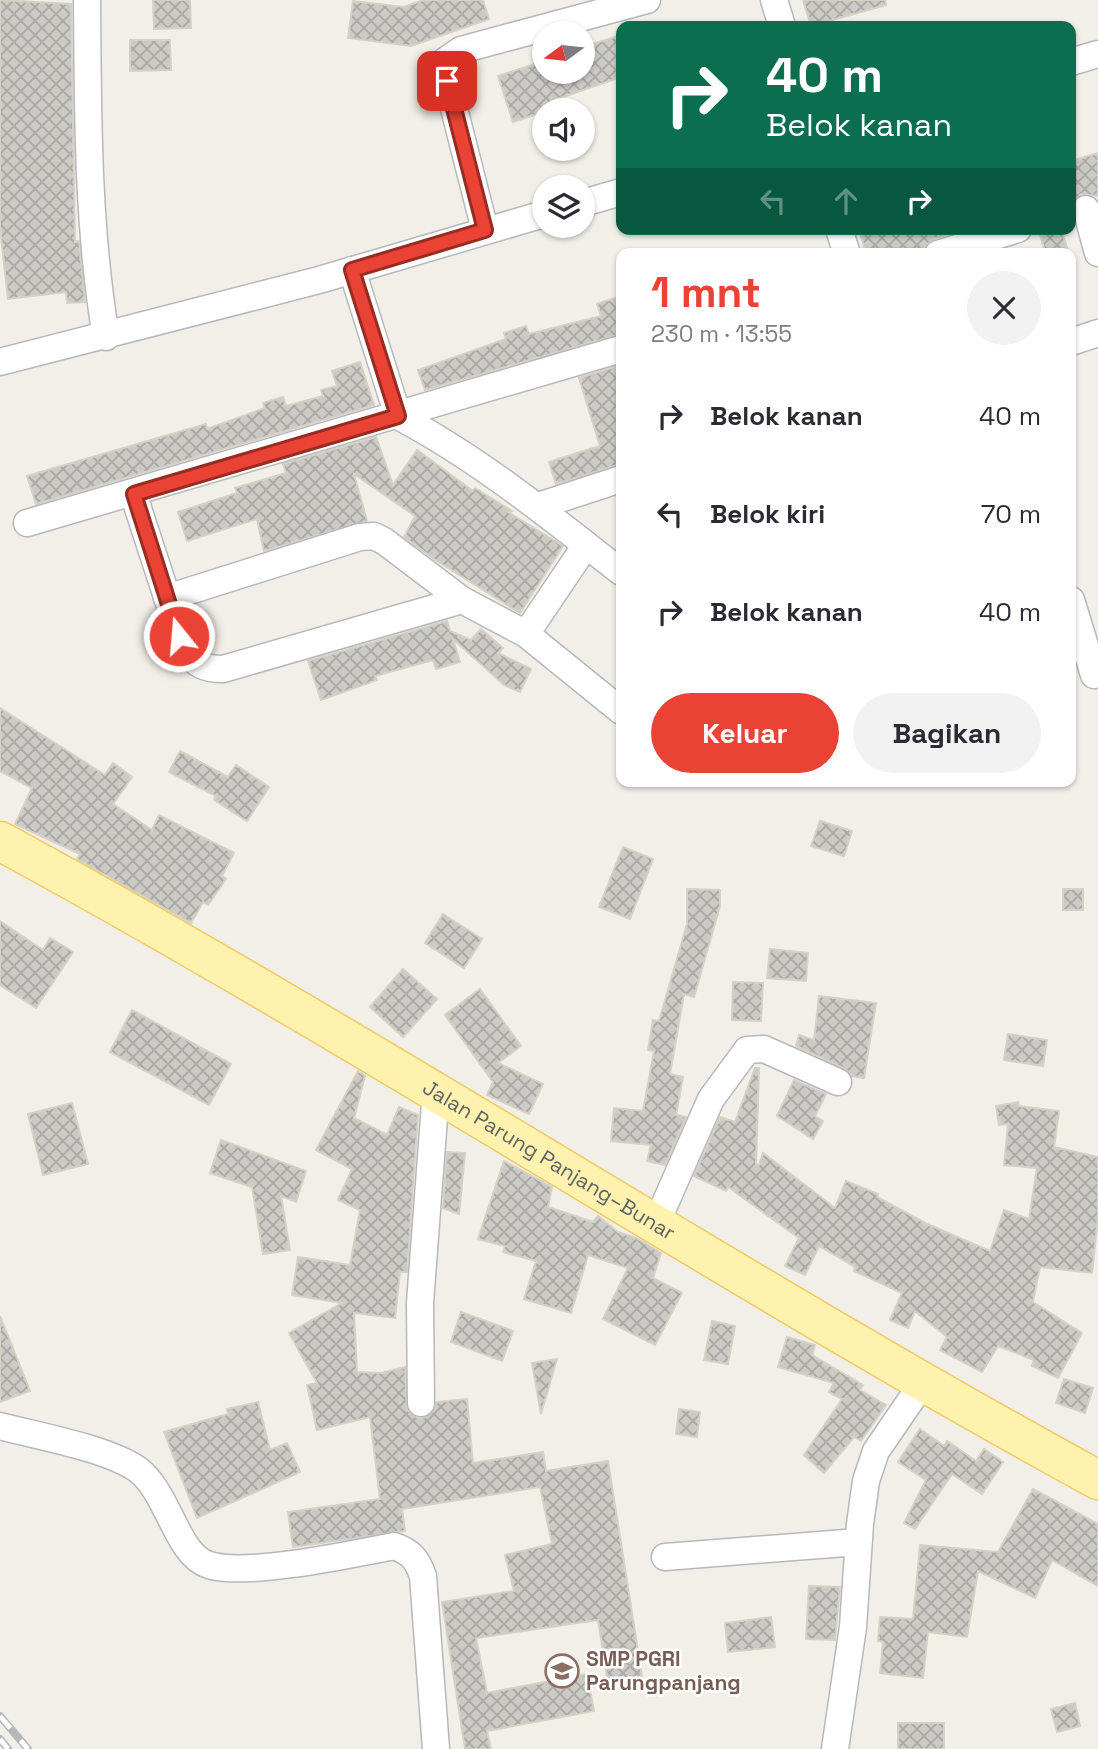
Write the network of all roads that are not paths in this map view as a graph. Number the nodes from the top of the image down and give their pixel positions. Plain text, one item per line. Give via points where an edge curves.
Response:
1 (87, 0) edge
2 (647, 0) edge
3 (774, 0) edge
4 (780, 21) edge
5 (1098, 54) edge
6 (1076, 61) edge
7 (616, 193) edge
8 (595, 200) edge
9 (1085, 209) edge
10 (532, 217) edge
11 (485, 230) junction
12 (999, 235) edge
13 (957, 248) edge
14 (1098, 253) edge
15 (352, 270) junction
16 (1098, 333) edge
17 (106, 337) junction
18 (1076, 340) edge
19 (616, 351) edge
20 (0, 362) edge
21 (398, 416) junction
22 (616, 481) edge
23 (134, 494) junction
24 (538, 506) junction
25 (27, 523) dead end
26 (586, 545) junction
27 (616, 568) edge
28 (167, 598) junction
29 (462, 600) junction
30 (1076, 622) edge
31 (526, 634) junction
32 (1088, 676) edge
33 (616, 707) edge
34 (0, 841) edge
35 (838, 1082) dead end
36 (436, 1091) junction
37 (656, 1224) junction
38 (922, 1384) junction
39 (421, 1403) dead end
40 (0, 1426) edge
41 (1098, 1480) edge
42 (858, 1542) junction
43 (665, 1557) dead end
44 (436, 1749) edge
45 (835, 1749) edge

1 - 17 street via 92,238
2 - 11 street via 461,50 445,61
3 - 4 street
5 - 6 street
7 - 8 street
9 - 14 street
10 - 11 street
11 - 15 street
12 - 13 street
15 - 17 street
15 - 21 street
16 - 18 street
17 - 20 street
19 - 21 street
21 - 23 street
21 - 24 street
22 - 24 street
23 - 25 street
23 - 28 street
24 - 26 street
26 - 27 street
26 - 31 street
28 - 29 street via 374,536
28 - 29 street via 184,649 206,669 223,669
29 - 31 street
30 - 32 street
31 - 33 street
34 - 36 main road, Jalan Parung Panjang–Bunar via 161,928
35 - 37 street via 764,1049 747,1049 710,1099
36 - 37 main road, Jalan Parung Panjang–Bunar
36 - 39 street via 421,1289
37 - 38 main road, Jalan Parung Panjang–Bunar
38 - 41 main road, Jalan Parung Panjang–Bunar
38 - 42 street via 876,1451 866,1481
40 - 44 street via 117,1458 138,1470 156,1489 182,1541 194,1557 208,1565 256,1566 394,1546 407,1550 423,1576
42 - 43 street
42 - 45 street via 853,1628

